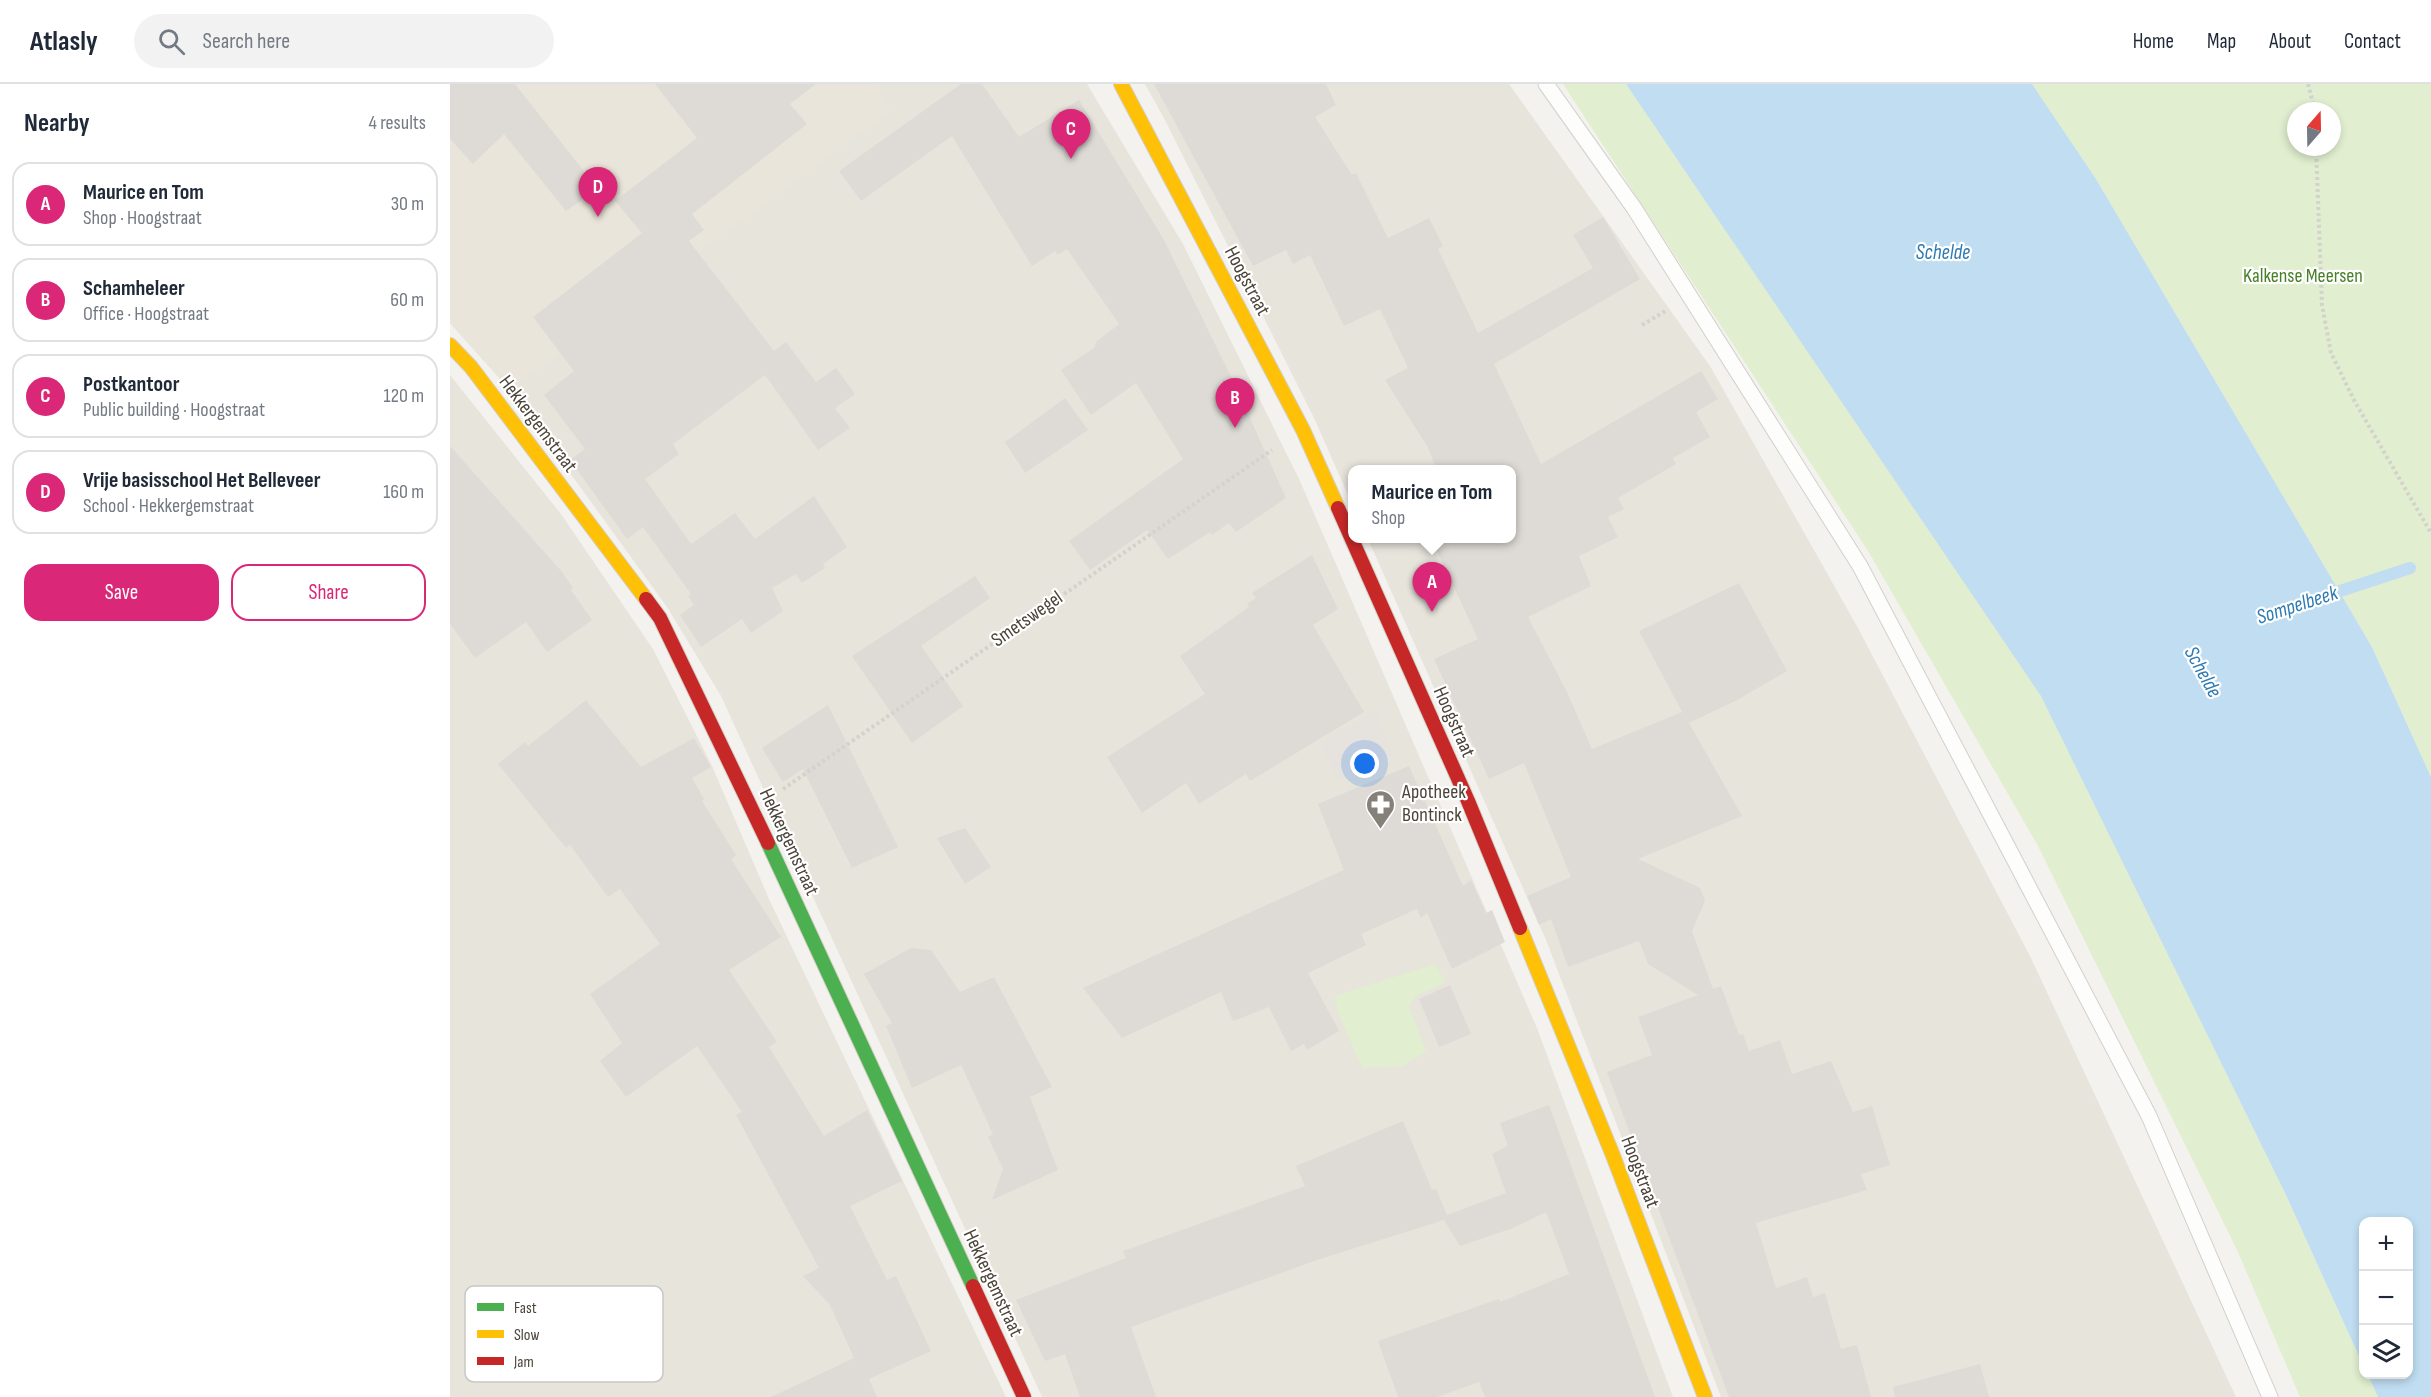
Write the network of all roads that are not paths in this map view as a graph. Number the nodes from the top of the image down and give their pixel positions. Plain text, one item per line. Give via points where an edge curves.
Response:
1 (1121, 84) edge
2 (1546, 84) edge
3 (450, 345) edge
4 (1348, 531) edge
5 (1353, 543) edge
6 (1024, 1397) edge
7 (1705, 1397) edge
8 (2270, 1397) edge

1 - 4 main road, Hoogstraat via 1303,430
2 - 8 lane via 1634,208 1860,566 2149,1116
3 - 6 main road, Hekkergemstraat via 471,367 660,618
5 - 7 main road, Hoogstraat via 1468,801 1612,1153

